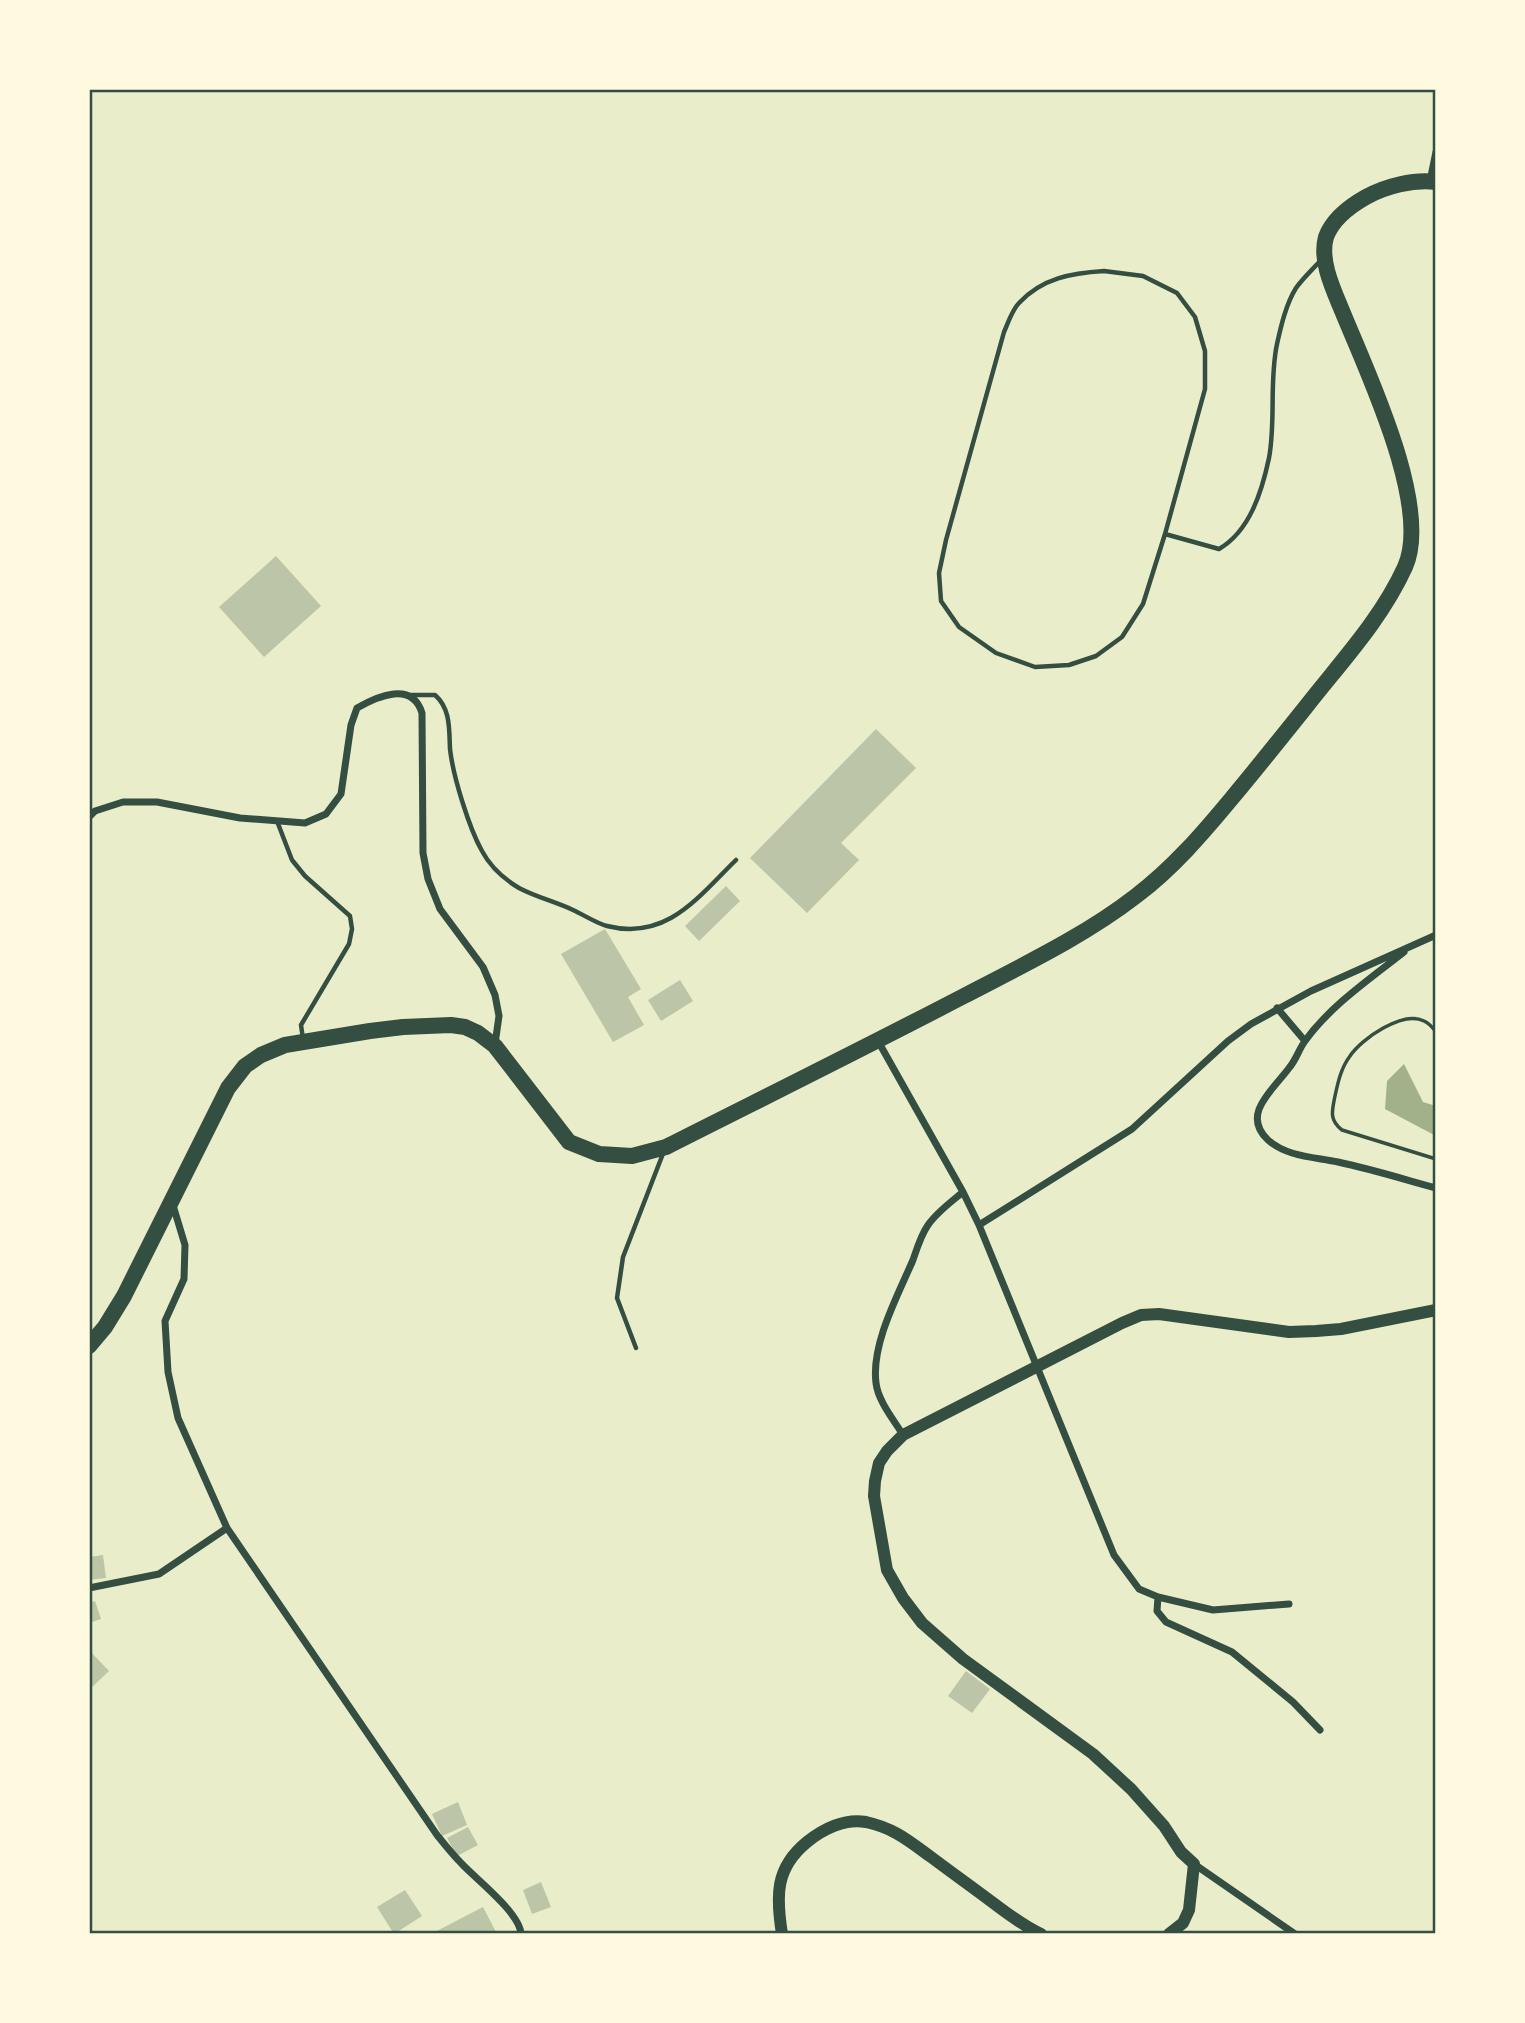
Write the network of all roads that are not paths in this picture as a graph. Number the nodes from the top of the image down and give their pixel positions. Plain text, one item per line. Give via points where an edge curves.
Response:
1 (1436, 152) edge
2 (1433, 181) edge
3 (1324, 256) junction
4 (1165, 534) junction
5 (409, 695) junction
6 (89, 817) edge
7 (277, 821) junction
8 (736, 860) dead end
9 (1436, 935) edge
10 (1413, 945) junction
11 (1277, 1008) junction
12 (304, 1041) junction
13 (878, 1041) junction
14 (1305, 1041) junction
15 (495, 1046) junction
16 (666, 1147) junction
17 (1436, 1188) edge
18 (963, 1192) junction
19 (172, 1200) junction
20 (979, 1225) junction
21 (1436, 1310) edge
22 (89, 1346) edge
23 (636, 1348) dead end
24 (1036, 1368) junction
25 (903, 1435) junction
26 (227, 1528) junction
27 (89, 1588) edge
28 (1158, 1597) junction
29 (1289, 1604) dead end
30 (1320, 1730) dead end
31 (1194, 1864) junction
32 (521, 1934) edge
33 (782, 1934) edge
34 (1041, 1934) edge
35 (1169, 1934) edge
36 (1295, 1934) edge

1 - 2 street
2 - 3 highway via 1402,184 1355,204 1337,218 1326,236
3 - 4 lane via 1296,288 1283,320 1276,348 1269,457 1244,527 1219,550
3 - 13 highway via 1387,420 1409,507 1407,562 1387,603 1195,842 1137,895 1069,941
4 - 4 lane via 1205,389 1205,351 1195,317 1177,293 1143,276 1072,273 1041,284 1018,304 1004,332 946,540 939,573 941,601 959,627 996,653 1035,667 1069,665 1096,656 1122,637 1143,604
5 - 7 street via 393,693 357,708 341,794 326,814 305,823
5 - 8 lane via 435,695 447,710 451,759 465,810 482,851 498,873 520,888 605,925 642,929 683,912
5 - 15 street via 419,702 422,713 423,853 428,879 440,909 482,967 495,995 499,1016
6 - 7 street via 123,802 156,802
7 - 12 lane via 292,860 350,916 352,929 349,944 301,1025
9 - 10 street
10 - 11 street
10 - 14 street via 1344,999
11 - 14 street
11 - 20 street via 1228,1041 1132,1129
12 - 15 highway via 451,1025 466,1027
12 - 19 highway via 261,1055 236,1076
13 - 16 highway
13 - 18 street
14 - 17 street via 1261,1104 1257,1125 1269,1141 1310,1158
15 - 16 highway via 569,1142 599,1154 632,1156
16 - 23 lane via 623,1257 617,1298
18 - 20 street
18 - 25 street via 927,1226 880,1342 876,1386
19 - 22 highway via 124,1296
19 - 26 street via 185,1245 184,1279 166,1321 168,1372 178,1418
20 - 24 street
21 - 24 street via 1341,1329 1289,1332 1142,1315
24 - 25 street
24 - 28 street via 1114,1555 1139,1589
25 - 31 street via 879,1464 874,1496 887,1570 903,1598 922,1623 963,1659 1094,1754 1139,1798
26 - 27 street via 159,1574
26 - 32 street via 437,1835 510,1912
28 - 29 street via 1213,1610
28 - 30 street via 1157,1611 1166,1622 1232,1652
31 - 35 street via 1189,1910 1183,1923
31 - 36 street
33 - 34 street via 778,1891 786,1865 804,1844 828,1828 864,1822 896,1831

